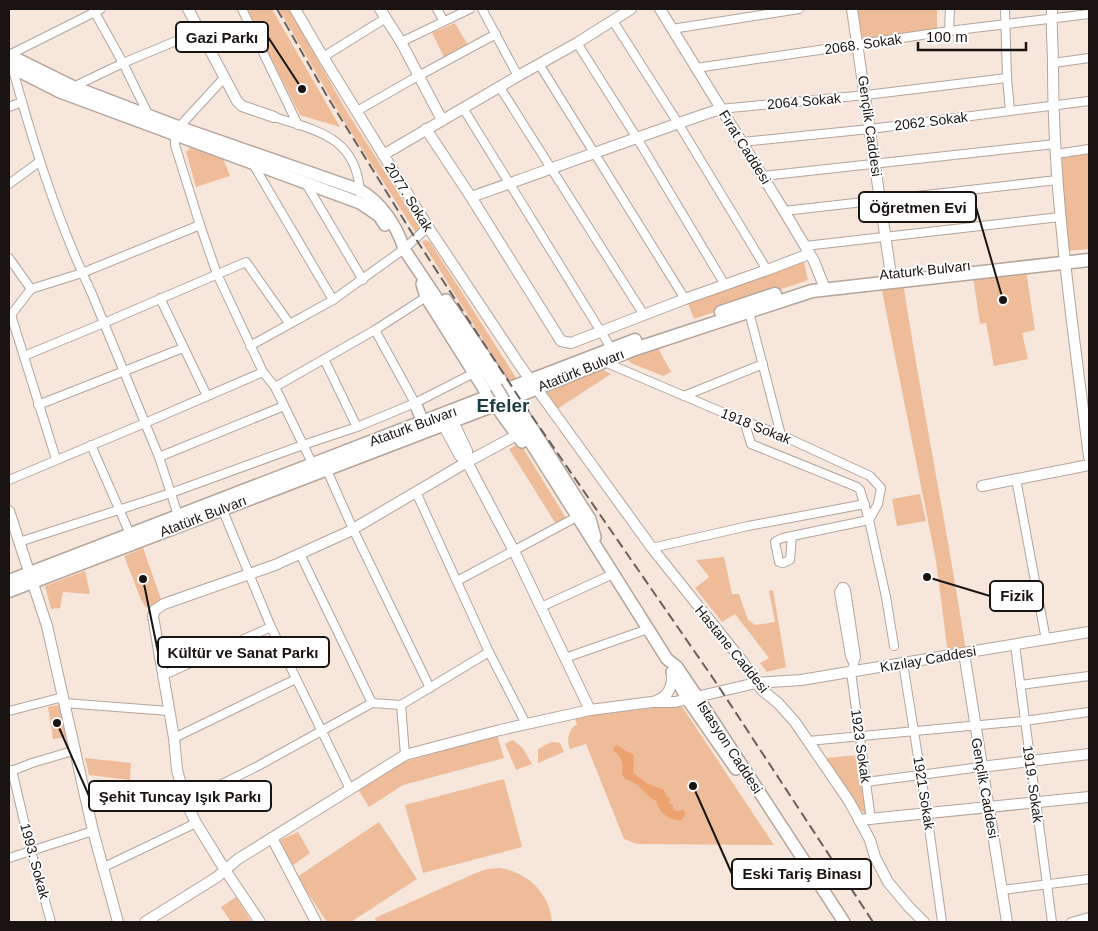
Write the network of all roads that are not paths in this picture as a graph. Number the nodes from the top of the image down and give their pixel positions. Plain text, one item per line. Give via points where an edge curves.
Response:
1 (188, 9) edge
2 (242, 9) edge
3 (295, 9) edge
4 (380, 9) edge
5 (437, 9) edge
6 (470, 9) edge
7 (482, 9) edge
8 (660, 9) edge
9 (799, 9) edge
10 (852, 9) edge
11 (950, 9) edge
12 (1006, 9) edge
13 (1052, 9) edge
14 (96, 10) edge
15 (627, 10) edge
16 (1089, 14) edge
17 (386, 18) junction
18 (443, 20) junction
19 (1052, 20) junction
20 (613, 22) junction
21 (1005, 24) junction
22 (672, 29) junction
23 (200, 31) junction
24 (949, 32) junction
25 (496, 34) junction
26 (401, 42) junction
27 (577, 43) junction
28 (857, 45) junction
29 (10, 58) edge
30 (323, 58) junction
31 (1089, 58) edge
32 (123, 63) junction
33 (1053, 63) junction
34 (540, 64) junction
35 (696, 68) junction
36 (418, 76) junction
37 (518, 76) junction
38 (224, 78) junction
39 (1007, 78) junction
40 (499, 86) junction
41 (74, 87) junction
42 (60, 92) junction
43 (866, 95) junction
44 (1089, 101) edge
45 (22, 102) junction
46 (1053, 106) junction
47 (9, 107) edge
48 (463, 108) junction
49 (720, 109) junction
50 (357, 111) junction
51 (1010, 111) junction
52 (274, 117) joint
53 (150, 120) junction
54 (442, 120) junction
55 (678, 123) junction
56 (298, 125) junction
57 (426, 129) junction
58 (870, 129) junction
59 (177, 130) junction
60 (637, 138) junction
61 (742, 142) junction
62 (1055, 149) junction
63 (1089, 149) edge
64 (594, 154) junction
65 (383, 155) junction
66 (39, 162) junction
67 (875, 163) junction
68 (253, 164) junction
69 (552, 168) junction
70 (763, 176) junction
71 (1057, 180) junction
72 (305, 181) junction
73 (509, 182) junction
74 (9, 184) edge
75 (360, 190) junction
76 (471, 197) junction
77 (880, 199) junction
78 (360, 203) junction
79 (784, 211) junction
80 (1060, 217) junction
81 (200, 225) junction
82 (428, 228) junction
83 (884, 237) junction
84 (404, 249) junction
85 (807, 250) junction
86 (1089, 252) edge
87 (9, 258) edge
88 (1064, 259) junction
89 (1089, 260) edge
90 (417, 270) junction
91 (767, 270) junction
92 (82, 273) junction
93 (218, 274) junction
94 (891, 278) junction
95 (363, 280) junction
96 (725, 285) junction
97 (823, 285) junction
98 (31, 289) junction
99 (426, 297) junction
100 (160, 298) junction
101 (684, 299) junction
102 (332, 300) junction
103 (748, 308) junction
104 (10, 315) edge
105 (644, 315) junction
106 (104, 324) junction
107 (290, 324) junction
108 (375, 330) junction
109 (602, 331) junction
110 (250, 346) junction
111 (183, 348) junction
112 (611, 348) junction
113 (24, 356) junction
114 (601, 357) junction
115 (324, 359) junction
116 (763, 364) junction
117 (124, 371) junction
118 (263, 372) junction
119 (474, 373) junction
120 (534, 384) junction
121 (274, 388) junction
122 (207, 396) junction
123 (684, 396) junction
124 (501, 397) junction
125 (414, 403) junction
126 (38, 405) junction
127 (284, 406) junction
128 (446, 419) junction
129 (744, 420) junction
130 (424, 422) junction
131 (145, 423) junction
132 (357, 427) junction
133 (517, 435) junction
134 (781, 435) junction
135 (303, 444) junction
136 (91, 445) junction
137 (159, 457) junction
138 (1089, 457) edge
139 (56, 460) junction
140 (468, 462) junction
141 (1089, 465) edge
142 (319, 466) junction
143 (1016, 479) junction
144 (9, 480) edge
145 (982, 486) dead end
146 (416, 492) junction
147 (171, 493) junction
148 (220, 504) junction
149 (865, 504) junction
150 (120, 510) junction
151 (9, 511) edge
152 (178, 515) junction
153 (571, 520) junction
154 (869, 520) junction
155 (353, 529) junction
156 (130, 534) junction
157 (792, 536) dead end
158 (19, 542) junction
159 (598, 548) junction
160 (652, 548) junction
161 (514, 551) junction
162 (300, 554) junction
163 (249, 574) junction
164 (613, 574) junction
165 (31, 578) junction
166 (9, 581) edge
167 (457, 581) junction
168 (9, 591) edge
169 (541, 607) junction
170 (271, 626) junction
171 (648, 629) junction
172 (1089, 632) edge
173 (1046, 640) junction
174 (1015, 645) junction
175 (894, 646) dead end
176 (489, 652) junction
177 (964, 653) junction
178 (565, 658) junction
179 (667, 659) junction
180 (743, 662) junction
181 (903, 663) junction
182 (852, 668) junction
183 (672, 673) junction
184 (164, 675) junction
185 (1089, 676) edge
186 (296, 679) junction
187 (1020, 685) junction
188 (740, 686) junction
189 (764, 686) junction
190 (430, 688) junction
191 (694, 695) junction
192 (63, 700) junction
193 (657, 701) junction
194 (372, 703) junction
195 (402, 704) junction
196 (590, 710) junction
197 (9, 711) edge
198 (168, 711) junction
199 (1089, 712) edge
200 (1024, 720) junction
201 (526, 724) junction
202 (974, 725) junction
203 (914, 730) junction
204 (322, 731) junction
205 (859, 736) junction
206 (174, 738) junction
207 (808, 741) junction
208 (76, 750) junction
209 (1089, 754) edge
210 (405, 755) junction
211 (1029, 761) junction
212 (981, 767) junction
213 (11, 771) edge
214 (921, 775) junction
215 (866, 782) junction
216 (350, 790) junction
217 (1089, 797) edge
218 (186, 802) junction
219 (1035, 802) junction
220 (988, 807) junction
221 (927, 813) junction
222 (859, 820) junction
223 (871, 820) junction
224 (196, 823) junction
225 (92, 831) junction
226 (272, 838) junction
227 (31, 850) junction
228 (9, 858) edge
229 (102, 868) junction
230 (225, 870) junction
231 (1089, 879) edge
232 (1046, 884) junction
233 (1002, 890) junction
234 (1089, 918) edge
235 (51, 922) edge
236 (118, 922) edge
237 (145, 922) edge
238 (260, 922) edge
239 (316, 922) edge
240 (836, 922) edge
241 (844, 922) edge
242 (924, 922) edge
243 (942, 922) edge
244 (1006, 922) edge
245 (1052, 922) edge
246 (1071, 922) edge

1 - 23 street
2 - 56 street
3 - 30 street, 2077. Sokak
4 - 17 street
5 - 18 street
6 - 18 street
7 - 25 street
8 - 22 street, Fırat Caddesi
9 - 22 street
10 - 28 street, Gençlik Caddesi
11 - 24 street
12 - 21 street
13 - 19 street
14 - 29 street
14 - 32 street
15 - 20 street
16 - 19 street, 2068. Sokak
17 - 26 street
17 - 30 street
18 - 26 street
19 - 21 street, 2068. Sokak
19 - 33 street
20 - 27 street
20 - 55 street
21 - 24 street, 2068. Sokak
21 - 39 street
22 - 35 street, Fırat Caddesi
23 - 32 street
23 - 38 street
24 - 28 street, 2068. Sokak
25 - 36 street
25 - 37 street
26 - 36 street
27 - 34 street
27 - 60 street
28 - 35 street, 2068. Sokak
28 - 43 street, Gençlik Caddesi
29 - 41 main road
29 - 42 main road
29 - 45 street
30 - 50 street, 2077. Sokak
31 - 33 street
32 - 41 street
32 - 53 street
33 - 46 street
34 - 37 street
34 - 64 street
35 - 49 street, Fırat Caddesi
36 - 50 street
36 - 54 street
37 - 40 street
38 - 52 street via 242,106
38 - 59 street
39 - 43 street, 2064 Sokak
39 - 51 street
40 - 48 street
40 - 69 street
41 - 42 street
41 - 53 main road
42 - 53 main road
43 - 49 street, 2064 Sokak
43 - 58 street, Gençlik Caddesi
44 - 46 street, 2062 Sokak
45 - 47 street
45 - 66 street
46 - 51 street, 2062 Sokak
46 - 62 street
48 - 54 street
48 - 73 street
49 - 55 street
49 - 61 street, Fırat Caddesi
50 - 65 street, 2077. Sokak
51 - 58 street, 2062 Sokak
52 - 56 street
53 - 59 main road
54 - 57 street
55 - 60 street
55 - 91 street
56 - 75 street via 339,143 357,172
57 - 65 street
57 - 76 street
58 - 61 street, 2062 Sokak
58 - 67 street, Gençlik Caddesi
59 - 68 main road
59 - 75 main road
59 - 81 street via 175,145
60 - 64 street
60 - 96 street
61 - 70 street, Fırat Caddesi
62 - 63 street
62 - 67 street
62 - 71 street
64 - 69 street
64 - 101 street
65 - 82 street, 2077. Sokak
66 - 74 street
66 - 92 street
67 - 70 street
67 - 77 street, Gençlik Caddesi
68 - 72 main road
68 - 102 street
69 - 73 street
69 - 105 street
70 - 79 street, Fırat Caddesi
71 - 77 street
71 - 80 street
72 - 78 main road
72 - 95 street
73 - 76 street
73 - 109 street
75 - 78 street
75 - 84 main road via 376,201 400,235
76 - 109 street via 561,341 571,343
77 - 79 street
77 - 83 street, Gençlik Caddesi
78 - 84 main road via 379,216
79 - 85 street, Fırat Caddesi
80 - 83 street
80 - 88 street
81 - 92 street
81 - 93 street
82 - 84 street
82 - 120 street, 2077. Sokak
83 - 85 street
83 - 94 street, Gençlik Caddesi
84 - 90 main road
84 - 95 street
85 - 91 street
85 - 97 street, Fırat Caddesi
86 - 88 main road, Ataturk Bulvarı
87 - 98 street
88 - 89 main road
88 - 94 main road, Ataturk Bulvarı
88 - 138 street
90 - 99 main road
90 - 124 main road
91 - 96 street
92 - 98 street
92 - 106 street
93 - 100 street
93 - 107 street via 246,262
93 - 110 street
94 - 97 main road, Ataturk Bulvarı
95 - 102 street
96 - 101 street
97 - 103 main road, Atatürk Bulvarı
98 - 104 street
99 - 108 street
99 - 119 main road
100 - 106 street
100 - 111 street
101 - 105 street
102 - 107 street
103 - 112 main road, Atatürk Bulvarı
103 - 114 main road, Atatürk Bulvarı via 635,349
103 - 116 street
104 - 113 street
105 - 109 street
106 - 113 street
106 - 117 street
107 - 110 street
108 - 115 street
108 - 125 street
109 - 112 street
110 - 118 street
111 - 117 street
111 - 122 street
112 - 114 main road, Atatürk Bulvarı
113 - 126 street
114 - 120 main road, Atatürk Bulvarı
114 - 123 street, 1918 Sokak
115 - 121 street
115 - 132 street
116 - 123 street
116 - 134 street
117 - 126 street
117 - 131 street
118 - 121 street
118 - 122 street
119 - 124 main road
119 - 125 street
120 - 124 main road, Atatürk Bulvarı
120 - 160 street, Hastane Caddesi
121 - 127 street
122 - 131 street
123 - 129 street, 1918 Sokak
124 - 128 main road, Ataturk Bulvarı
124 - 133 main road
124 - 159 main road, Istasyon Caddesi
125 - 130 main road
125 - 132 street
126 - 139 street
127 - 135 street
127 - 137 street
128 - 130 main road, Ataturk Bulvarı
128 - 140 street via 460,456
128 - 142 main road, Atatürk Bulvarı
129 - 134 street, 1918 Sokak
129 - 149 street via 751,444 857,487
130 - 142 main road, Ataturk Bulvarı
131 - 136 street
131 - 137 street
132 - 135 street
133 - 140 street
133 - 153 main road
134 - 154 street, 1918 Sokak via 870,476 881,488 878,504
135 - 142 street
135 - 147 street
136 - 139 street
136 - 150 street
137 - 147 street
139 - 144 street
140 - 146 street
140 - 161 street
141 - 143 street
142 - 148 main road, Atatürk Bulvarı
142 - 155 street
143 - 145 street
143 - 173 street
146 - 155 street
146 - 167 street
147 - 150 street
147 - 152 street
148 - 152 main road, Atatürk Bulvarı
148 - 163 street
148 - 165 main road, Atatürk Bulvarı
149 - 154 street
149 - 160 street
150 - 156 street
150 - 158 street
151 - 158 street
152 - 156 main road, Atatürk Bulvarı
153 - 159 main road via 583,537
153 - 161 street
154 - 157 street
154 - 175 street
155 - 162 street
155 - 190 street
156 - 165 main road, Atatürk Bulvarı
158 - 165 street
159 - 164 main road, Istasyon Caddesi
160 - 180 street, Hastane Caddesi
161 - 167 street
161 - 169 street
162 - 163 street
162 - 194 street
163 - 170 street
163 - 184 street via 155,610 153,616
164 - 169 street
164 - 171 main road, Istasyon Caddesi
165 - 166 main road, Atatürk Bulvarı
165 - 168 main road, Atatürk Bulvarı
165 - 192 street via 47,626
167 - 176 street
169 - 178 street
170 - 184 street
170 - 186 street
171 - 178 street
171 - 179 main road, Istasyon Caddesi
172 - 173 street, Kızılay Caddesi
173 - 174 street, Kızılay Caddesi
174 - 177 street, Kızılay Caddesi
174 - 187 street, 1919. Sokak
176 - 190 street
176 - 201 street
177 - 181 street, Kızılay Caddesi
177 - 202 street, Gençlik Caddesi
178 - 196 street
179 - 183 main road
179 - 191 main road, Istasyon Caddesi via 677,667
180 - 188 street via 746,676
180 - 189 street, Hastane Caddesi
181 - 182 street, Kızılay Caddesi
181 - 203 street, 1921 Sokak
182 - 182 street via 839,592 842,587 846,590 856,657
182 - 189 street, Kızılay Caddesi via 786,686
182 - 205 street, 1923 Sokak
183 - 191 main road
183 - 193 street via 671,687
184 - 198 street
185 - 187 street
186 - 204 street
186 - 206 street
187 - 200 street, 1919. Sokak
188 - 189 street, Kızılay Caddesi
188 - 191 street, Kızılay Caddesi
189 - 207 street, Hastane Caddesi
190 - 195 street
191 - 193 street, Kızılay Caddesi
191 - 240 main road
191 - 241 main road, Istasyon Caddesi
192 - 197 street
192 - 198 street
192 - 208 street
193 - 196 street, Kızılay Caddesi
194 - 195 street
194 - 204 street
195 - 210 street
196 - 201 street, Kızılay Caddesi
198 - 206 street
199 - 200 street
200 - 202 street
200 - 211 street, 1919. Sokak
201 - 210 street, Kızılay Caddesi
202 - 203 street
202 - 212 street, Gençlik Caddesi
203 - 205 street
203 - 214 street, 1921 Sokak
204 - 216 street
204 - 218 street
205 - 207 street
205 - 215 street, 1923 Sokak
206 - 218 street via 177,770
207 - 222 street, Hastane Caddesi
208 - 213 street
208 - 225 street
209 - 211 street
210 - 216 street, Kızılay Caddesi
211 - 212 street
211 - 219 street, 1919. Sokak
212 - 214 street
212 - 220 street, Gençlik Caddesi
213 - 227 street, 1993. Sokak
214 - 215 street
214 - 221 street, 1921 Sokak
215 - 223 street, 1923 Sokak
216 - 226 street, Kızılay Caddesi
217 - 219 street
218 - 224 street
219 - 220 street
219 - 232 street, 1919. Sokak
220 - 221 street
220 - 233 street, Gençlik Caddesi
221 - 223 street
221 - 243 street, 1921 Sokak
222 - 223 street
222 - 242 street, Hastane Caddesi via 882,871
224 - 229 street
224 - 230 street
225 - 227 street
225 - 229 street
226 - 230 street, Kızılay Caddesi
226 - 239 street
227 - 228 street
227 - 235 street, 1993. Sokak
229 - 236 street
230 - 237 street, Kızılay Caddesi
230 - 238 street
231 - 232 street
232 - 233 street
232 - 245 street, 1919. Sokak
233 - 244 street, Gençlik Caddesi
234 - 246 street

